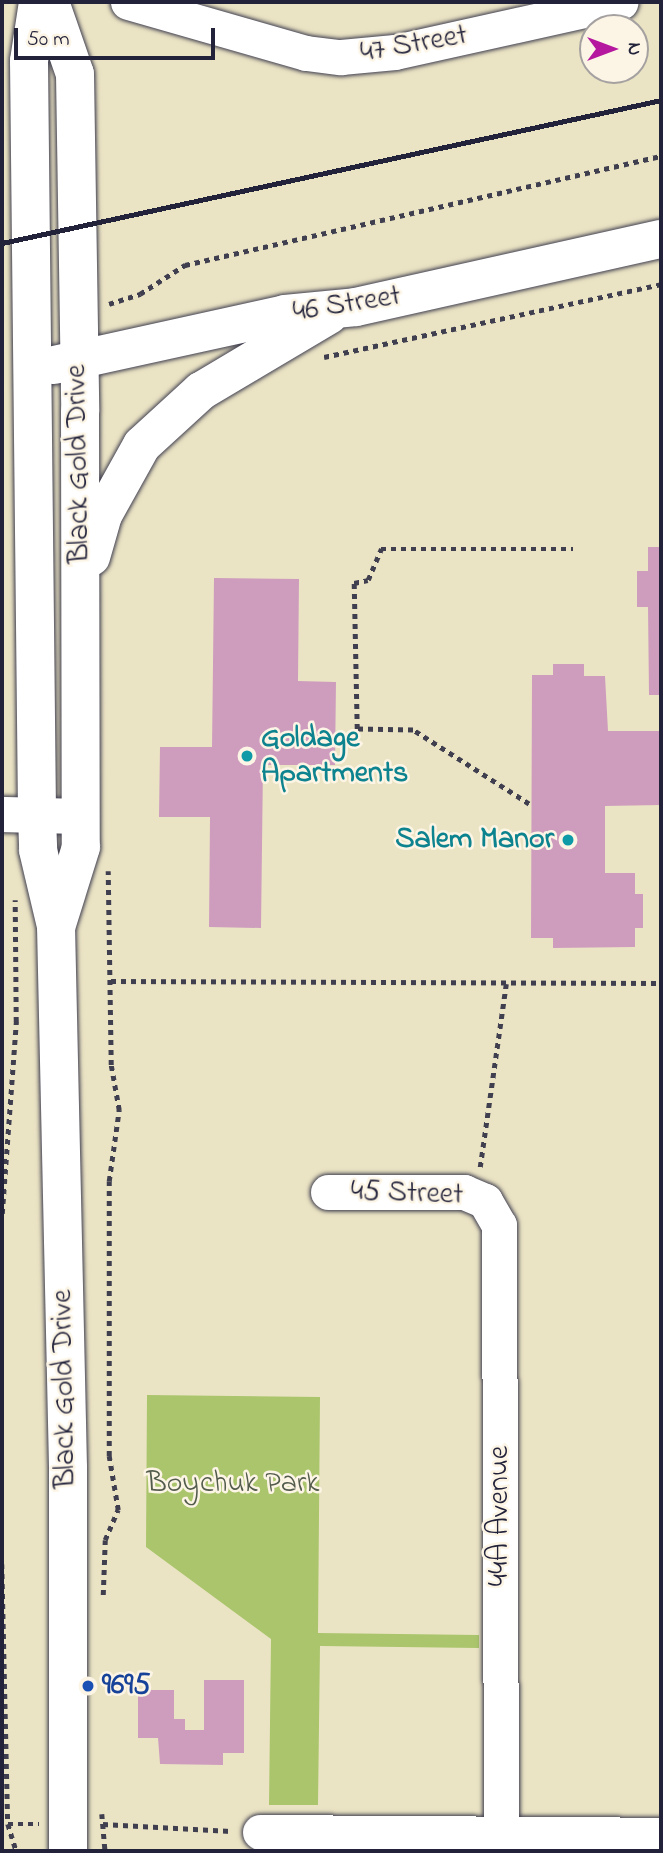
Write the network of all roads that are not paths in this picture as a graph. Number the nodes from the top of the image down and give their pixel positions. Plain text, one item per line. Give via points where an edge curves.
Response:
1 (38, 2) edge
2 (50, 2) edge
3 (128, 2) edge
4 (621, 2) edge
5 (661, 239) edge
6 (336, 311) junction
7 (78, 359) junction
8 (33, 370) junction
9 (81, 603) junction
10 (19, 815) edge
11 (81, 816) junction
12 (56, 926) junction
13 (328, 1192) dead end
14 (480, 1198) joint
15 (260, 1832) road end
16 (80, 1833) edge
17 (501, 1834) junction
18 (655, 1840) edge

1 - 8 main road, Black Gold Drive via 29,61
2 - 7 main road, Black Gold Drive via 75,74
3 - 4 street, 47 Street via 306,53 341,57 395,52
5 - 6 main road, 46 Street
6 - 7 main road, 46 Street via 285,314
6 - 9 main road via 201,391 142,445 103,514
7 - 8 main road, 46 Street
7 - 9 main road, Black Gold Drive
8 - 10 main road, Black Gold Drive
9 - 11 main road, Black Gold Drive
10 - 11 street
10 - 12 main road, Black Gold Drive via 38,850
11 - 12 main road, Black Gold Drive via 81,847
12 - 16 main road, Black Gold Drive
13 - 14 street, 45 Street
14 - 17 street, 44A Avenue via 499,1225
15 - 17 street
17 - 18 street

